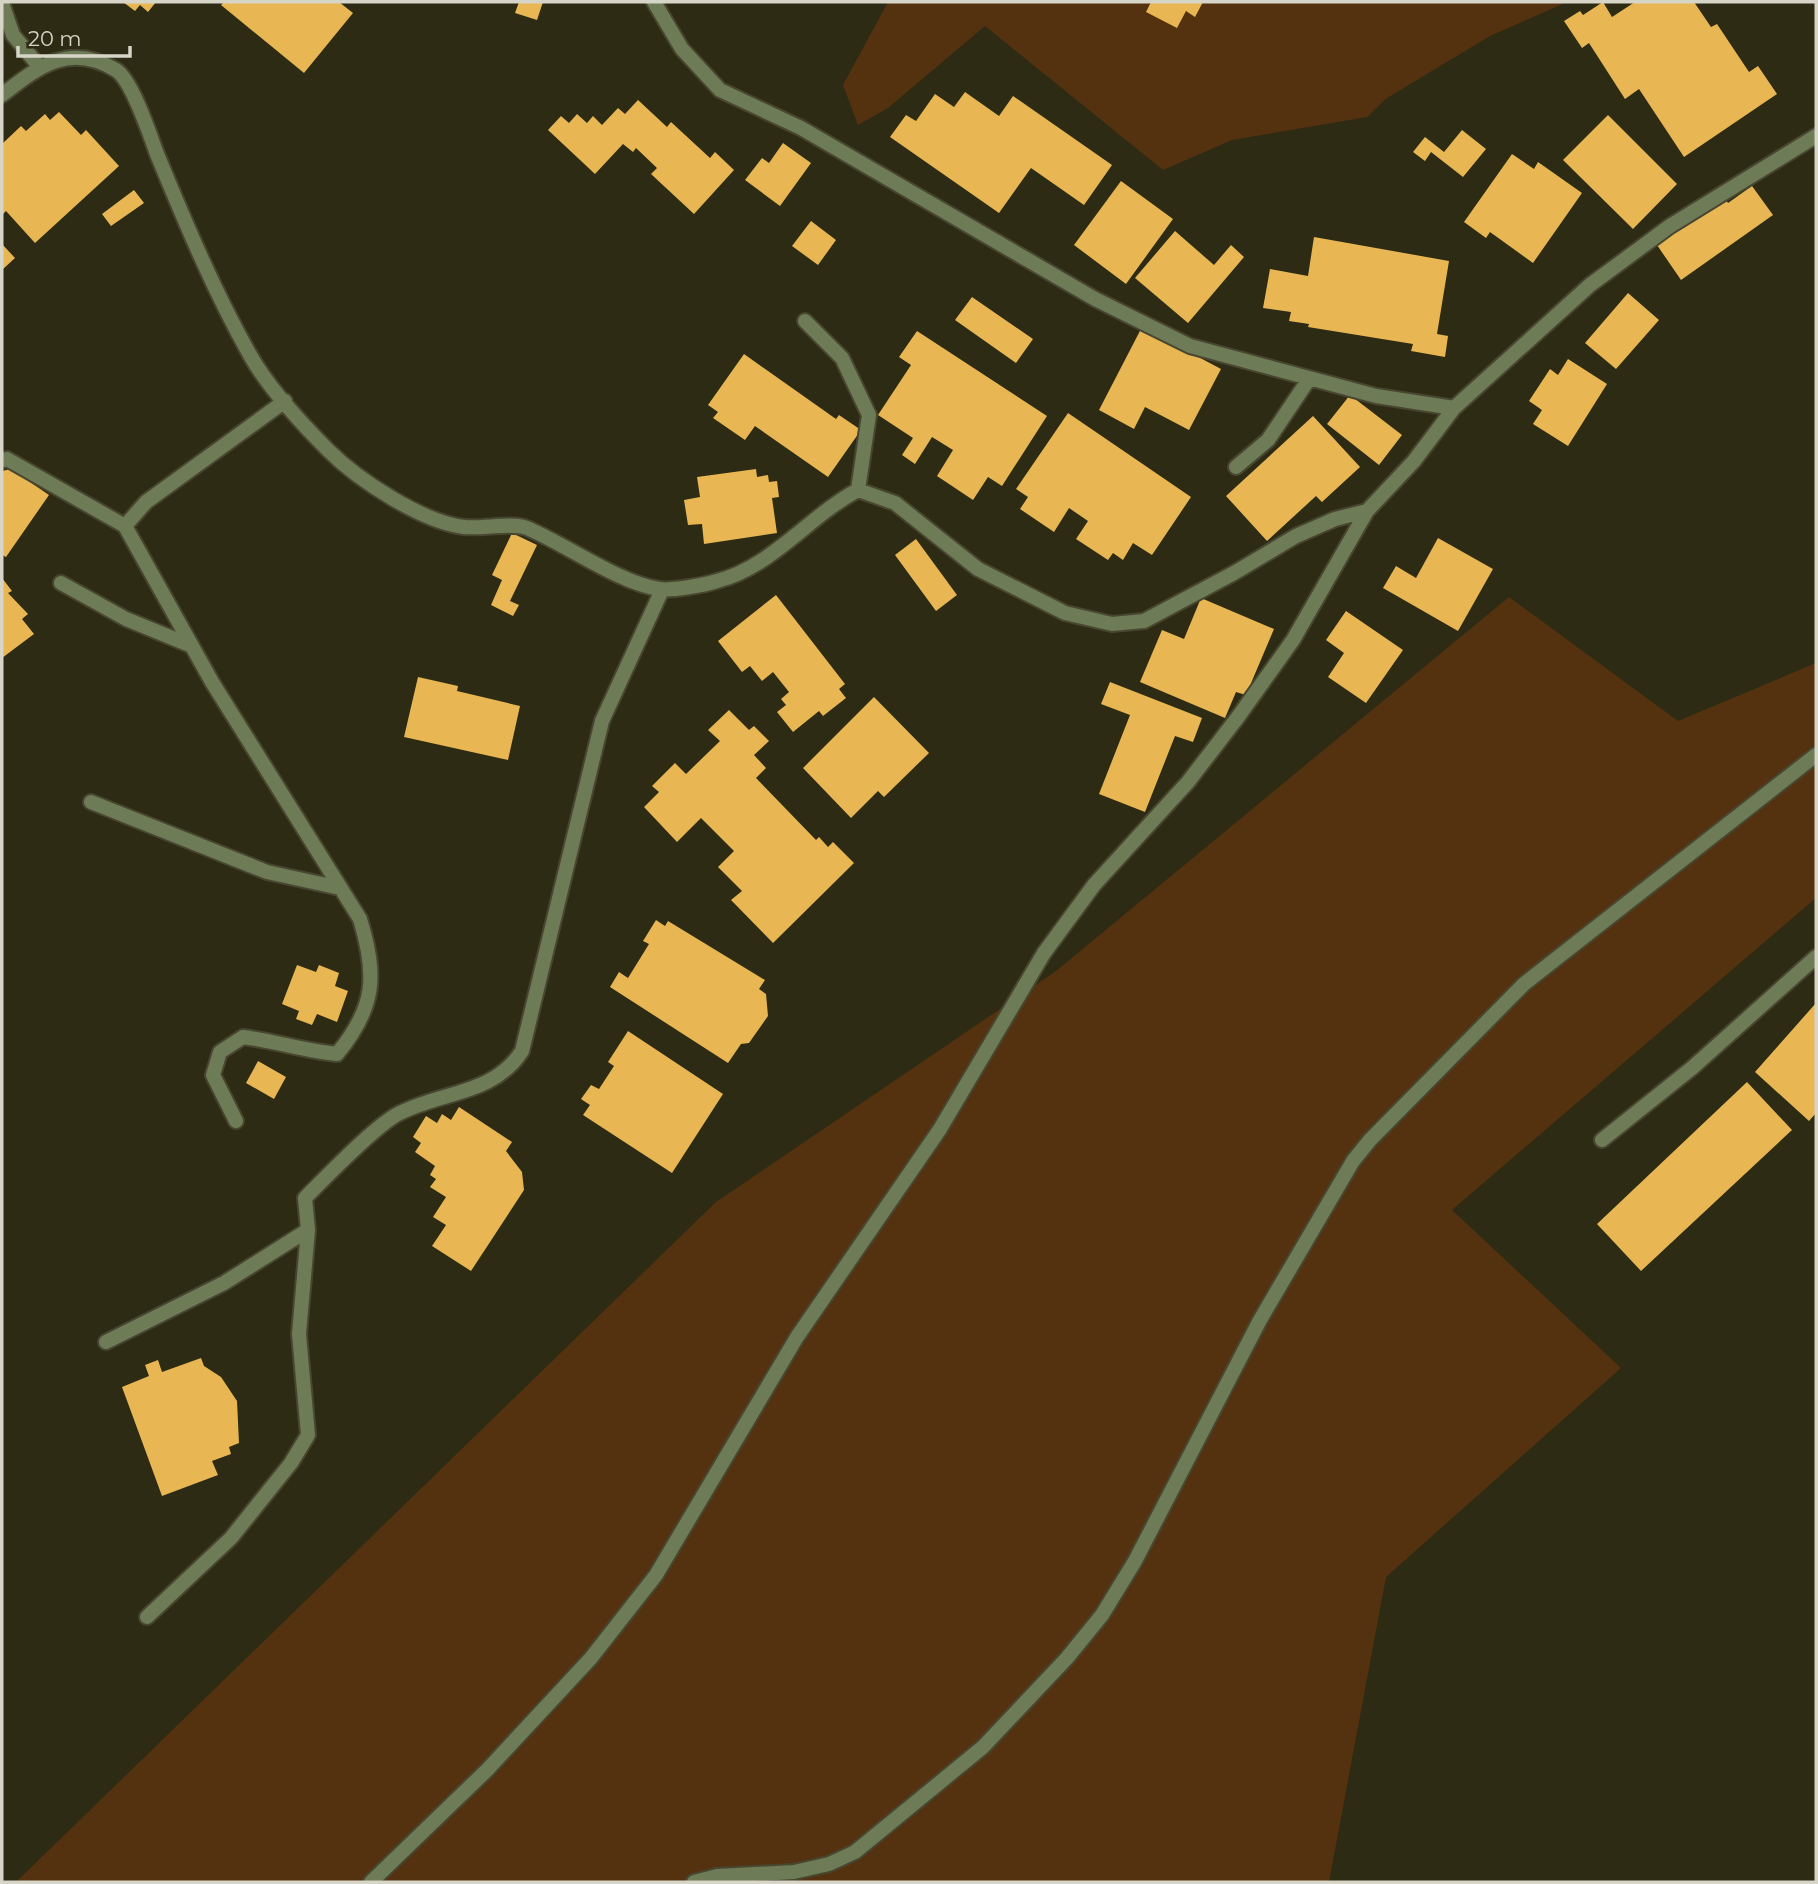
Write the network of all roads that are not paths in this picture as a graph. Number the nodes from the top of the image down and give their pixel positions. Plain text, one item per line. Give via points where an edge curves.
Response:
1 (654, 2) edge
2 (2, 3) edge
3 (39, 66) junction
4 (2, 95) edge
5 (1816, 136) edge
6 (805, 321) dead end
7 (1310, 379) junction
8 (285, 401) junction
9 (1454, 408) junction
10 (2, 460) edge
11 (1236, 467) dead end
12 (858, 490) junction
13 (1367, 511) junction
14 (125, 526) junction
15 (61, 583) dead end
16 (662, 590) junction
17 (192, 646) junction
18 (1816, 755) edge
19 (91, 802) dead end
20 (340, 888) junction
21 (1816, 957) edge
22 (236, 1121) dead end
23 (1602, 1140) dead end
24 (308, 1230) junction
25 (106, 1342) dead end
26 (146, 1617) dead end
27 (371, 1882) edge
28 (694, 1882) edge

1 - 7 street via 682,48 720,90 802,128 1095,299 1190,346
2 - 3 street via 13,36
3 - 4 street
3 - 8 street via 88,57 120,72 190,233 252,358
5 - 9 street via 1670,226 1590,285
6 - 12 street via 842,358 869,415
7 - 9 street via 1376,396
7 - 11 street via 1268,440
8 - 14 street via 146,502
8 - 16 street via 329,452 430,519 481,528 520,525 633,582
9 - 13 street
10 - 14 street
12 - 13 street via 895,503 978,569 1065,613 1112,624 1144,621 1296,536
12 - 16 street via 832,504 747,571 719,581
13 - 27 street via 1293,640 1238,717 1188,782 1094,886 1044,953 940,1129 797,1337 656,1575 591,1658 487,1770
14 - 17 street
15 - 17 street via 127,619
16 - 24 street via 603,721 522,1051 511,1068 493,1081 396,1116 305,1198
17 - 20 street
18 - 28 street via 1524,984 1370,1140 1259,1320 1135,1561 1102,1615 983,1748 855,1852 830,1864
19 - 20 street via 267,872
20 - 22 street via 359,919 372,958 369,996 356,1032 337,1054 243,1037 220,1052 213,1075
21 - 23 street via 1692,1068
24 - 25 street via 225,1283
24 - 26 street via 299,1334 308,1435 253,1513

